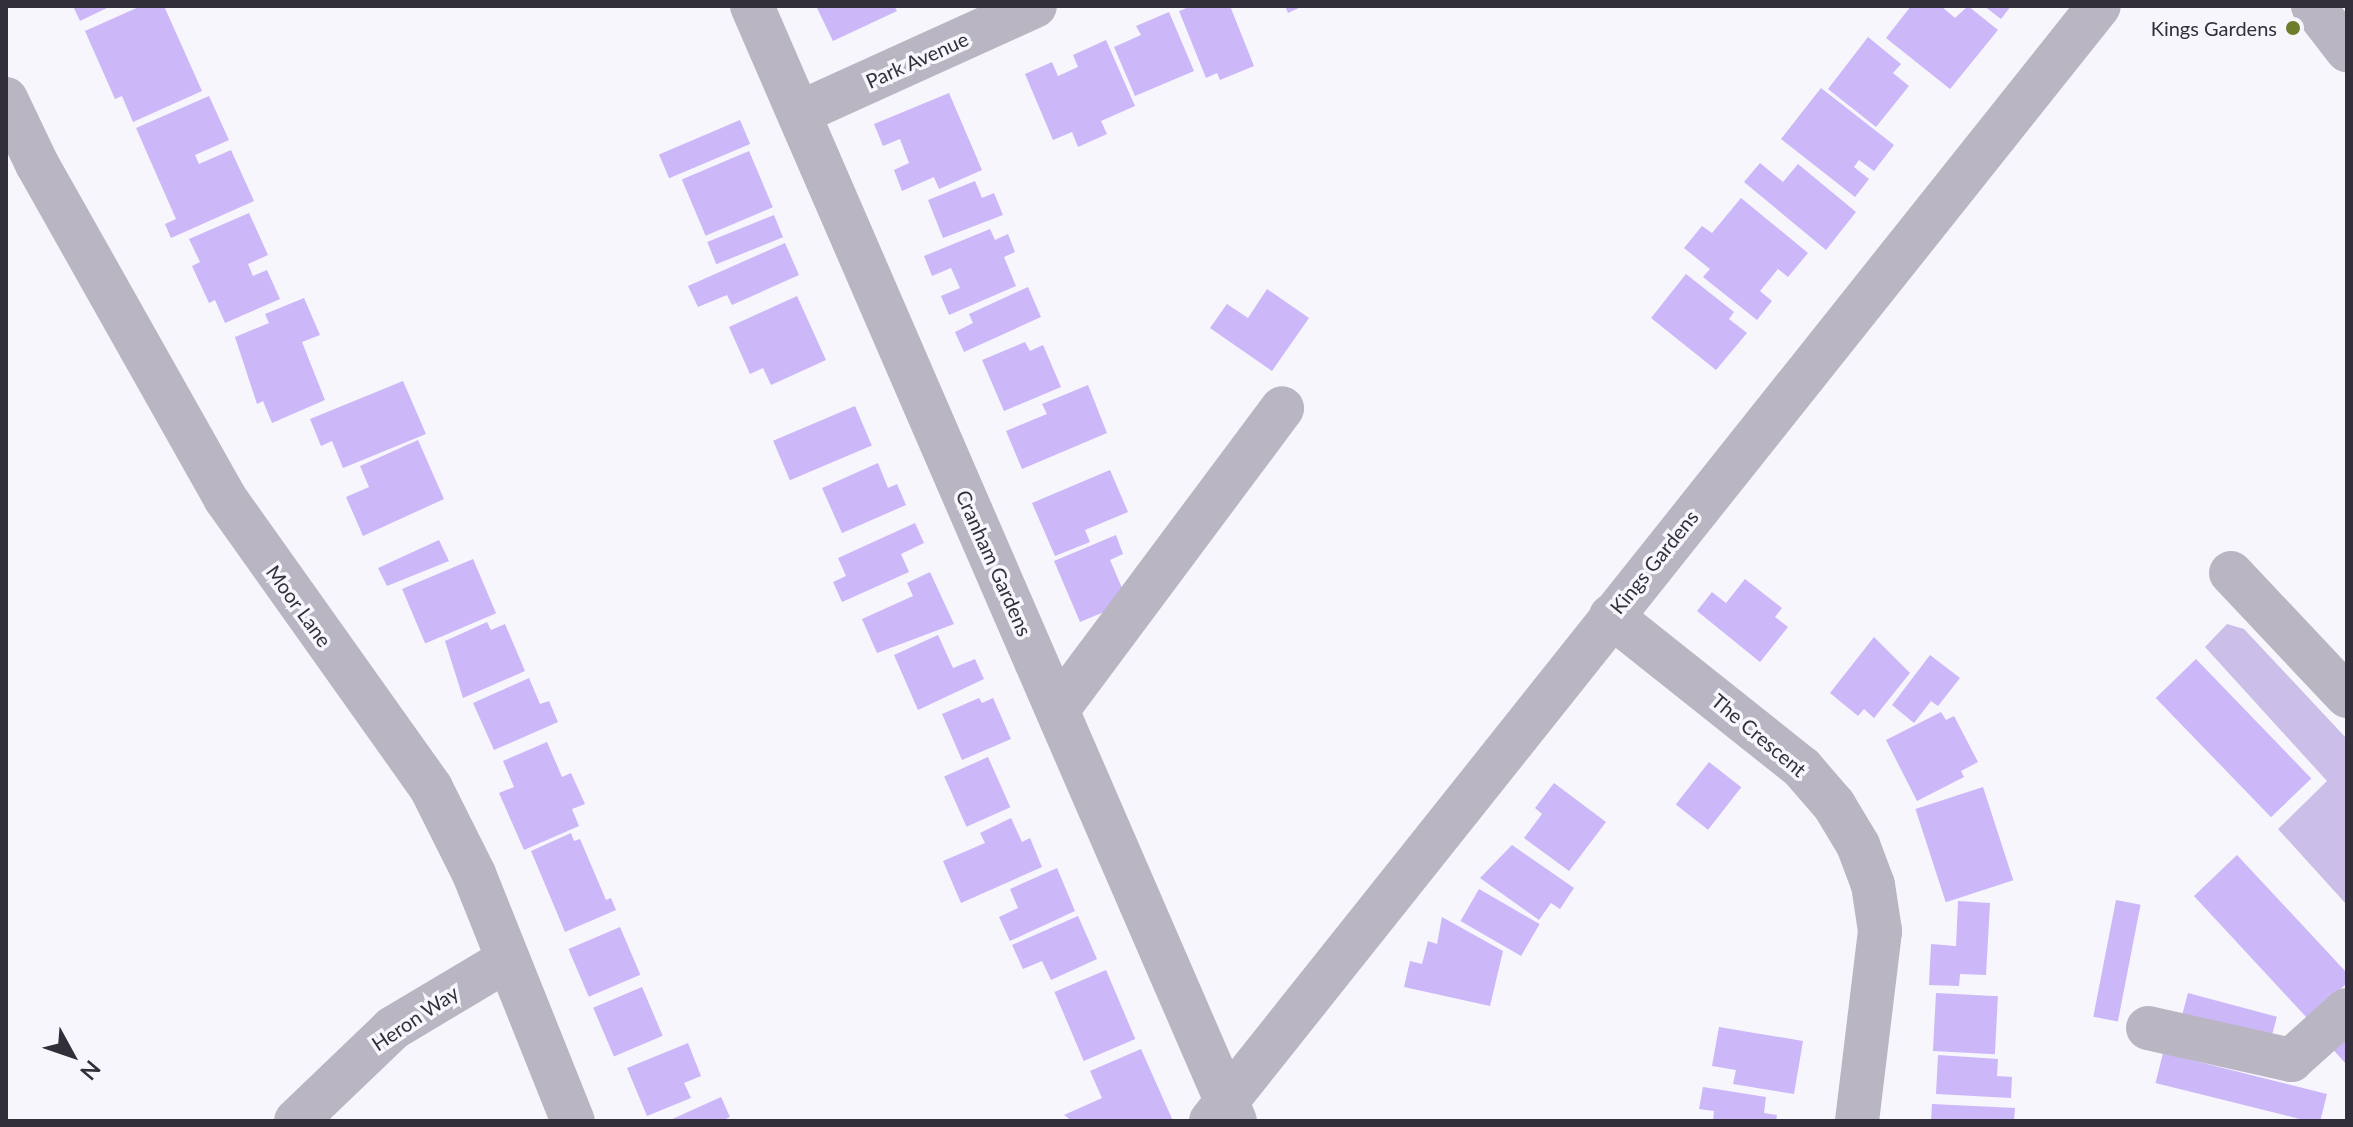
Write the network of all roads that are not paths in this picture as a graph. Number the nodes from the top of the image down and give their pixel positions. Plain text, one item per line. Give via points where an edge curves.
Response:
1 (752, 6) edge
2 (1035, 6) edge
3 (2099, 6) edge
4 (2313, 6) edge
5 (2347, 50) edge
6 (6, 99) edge
7 (799, 113) junction
8 (1282, 408) dead end
9 (2231, 573) dead end
10 (1611, 616) junction
11 (2347, 696) edge
12 (1058, 709) junction
13 (507, 960) junction
14 (2347, 1010) edge
15 (2148, 1028) dead end
16 (1224, 1115) edge
17 (296, 1121) edge
18 (573, 1121) edge
19 (1857, 1121) edge

1 - 7 street, Cranham Gardens
2 - 7 street, Park Avenue
3 - 10 street, Kings Gardens
4 - 5 street
6 - 13 street, Moor Lane via 37,164 225,498 431,788 474,874
7 - 12 street, Cranham Gardens
8 - 12 street
9 - 11 street
10 - 16 street, Kings Gardens
10 - 19 street, The Crescent via 1802,768 1834,805 1858,845 1873,885 1880,931
12 - 16 street, Cranham Gardens
13 - 17 street, Heron Way via 393,1028
13 - 18 street, Moor Lane
14 - 15 street via 2291,1060

